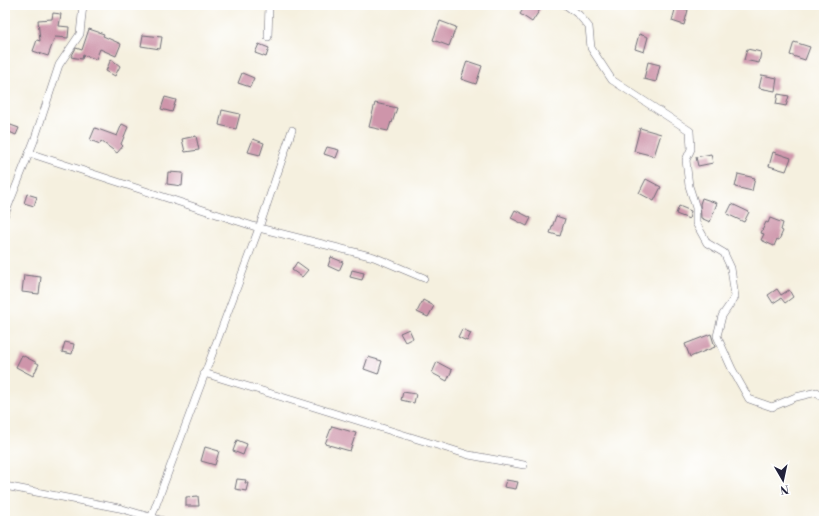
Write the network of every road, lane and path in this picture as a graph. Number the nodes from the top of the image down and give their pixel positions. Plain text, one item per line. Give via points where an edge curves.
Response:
1 (83, 5) edge
2 (269, 5) edge
3 (566, 5) edge
4 (268, 37) dead end
5 (292, 130) dead end
6 (30, 153) junction
7 (5, 214) edge
8 (259, 228) junction
9 (424, 278) dead end
10 (204, 373) junction
11 (824, 398) edge
12 (524, 465) dead end
13 (5, 486) edge
14 (150, 519) edge
15 (164, 521) edge

1 - 6 street via 80,34 59,65
2 - 4 street
3 - 11 street via 589,27 591,48 612,80 690,131 691,149 686,160 689,186 696,208 696,223 707,243 724,253 731,268 735,297 722,316 717,336 749,399 772,407 817,392
5 - 8 street
6 - 7 street
6 - 8 street
8 - 9 street via 374,257
8 - 10 street
10 - 12 street via 469,455
10 - 14 street
13 - 14 street via 119,508
14 - 15 street

